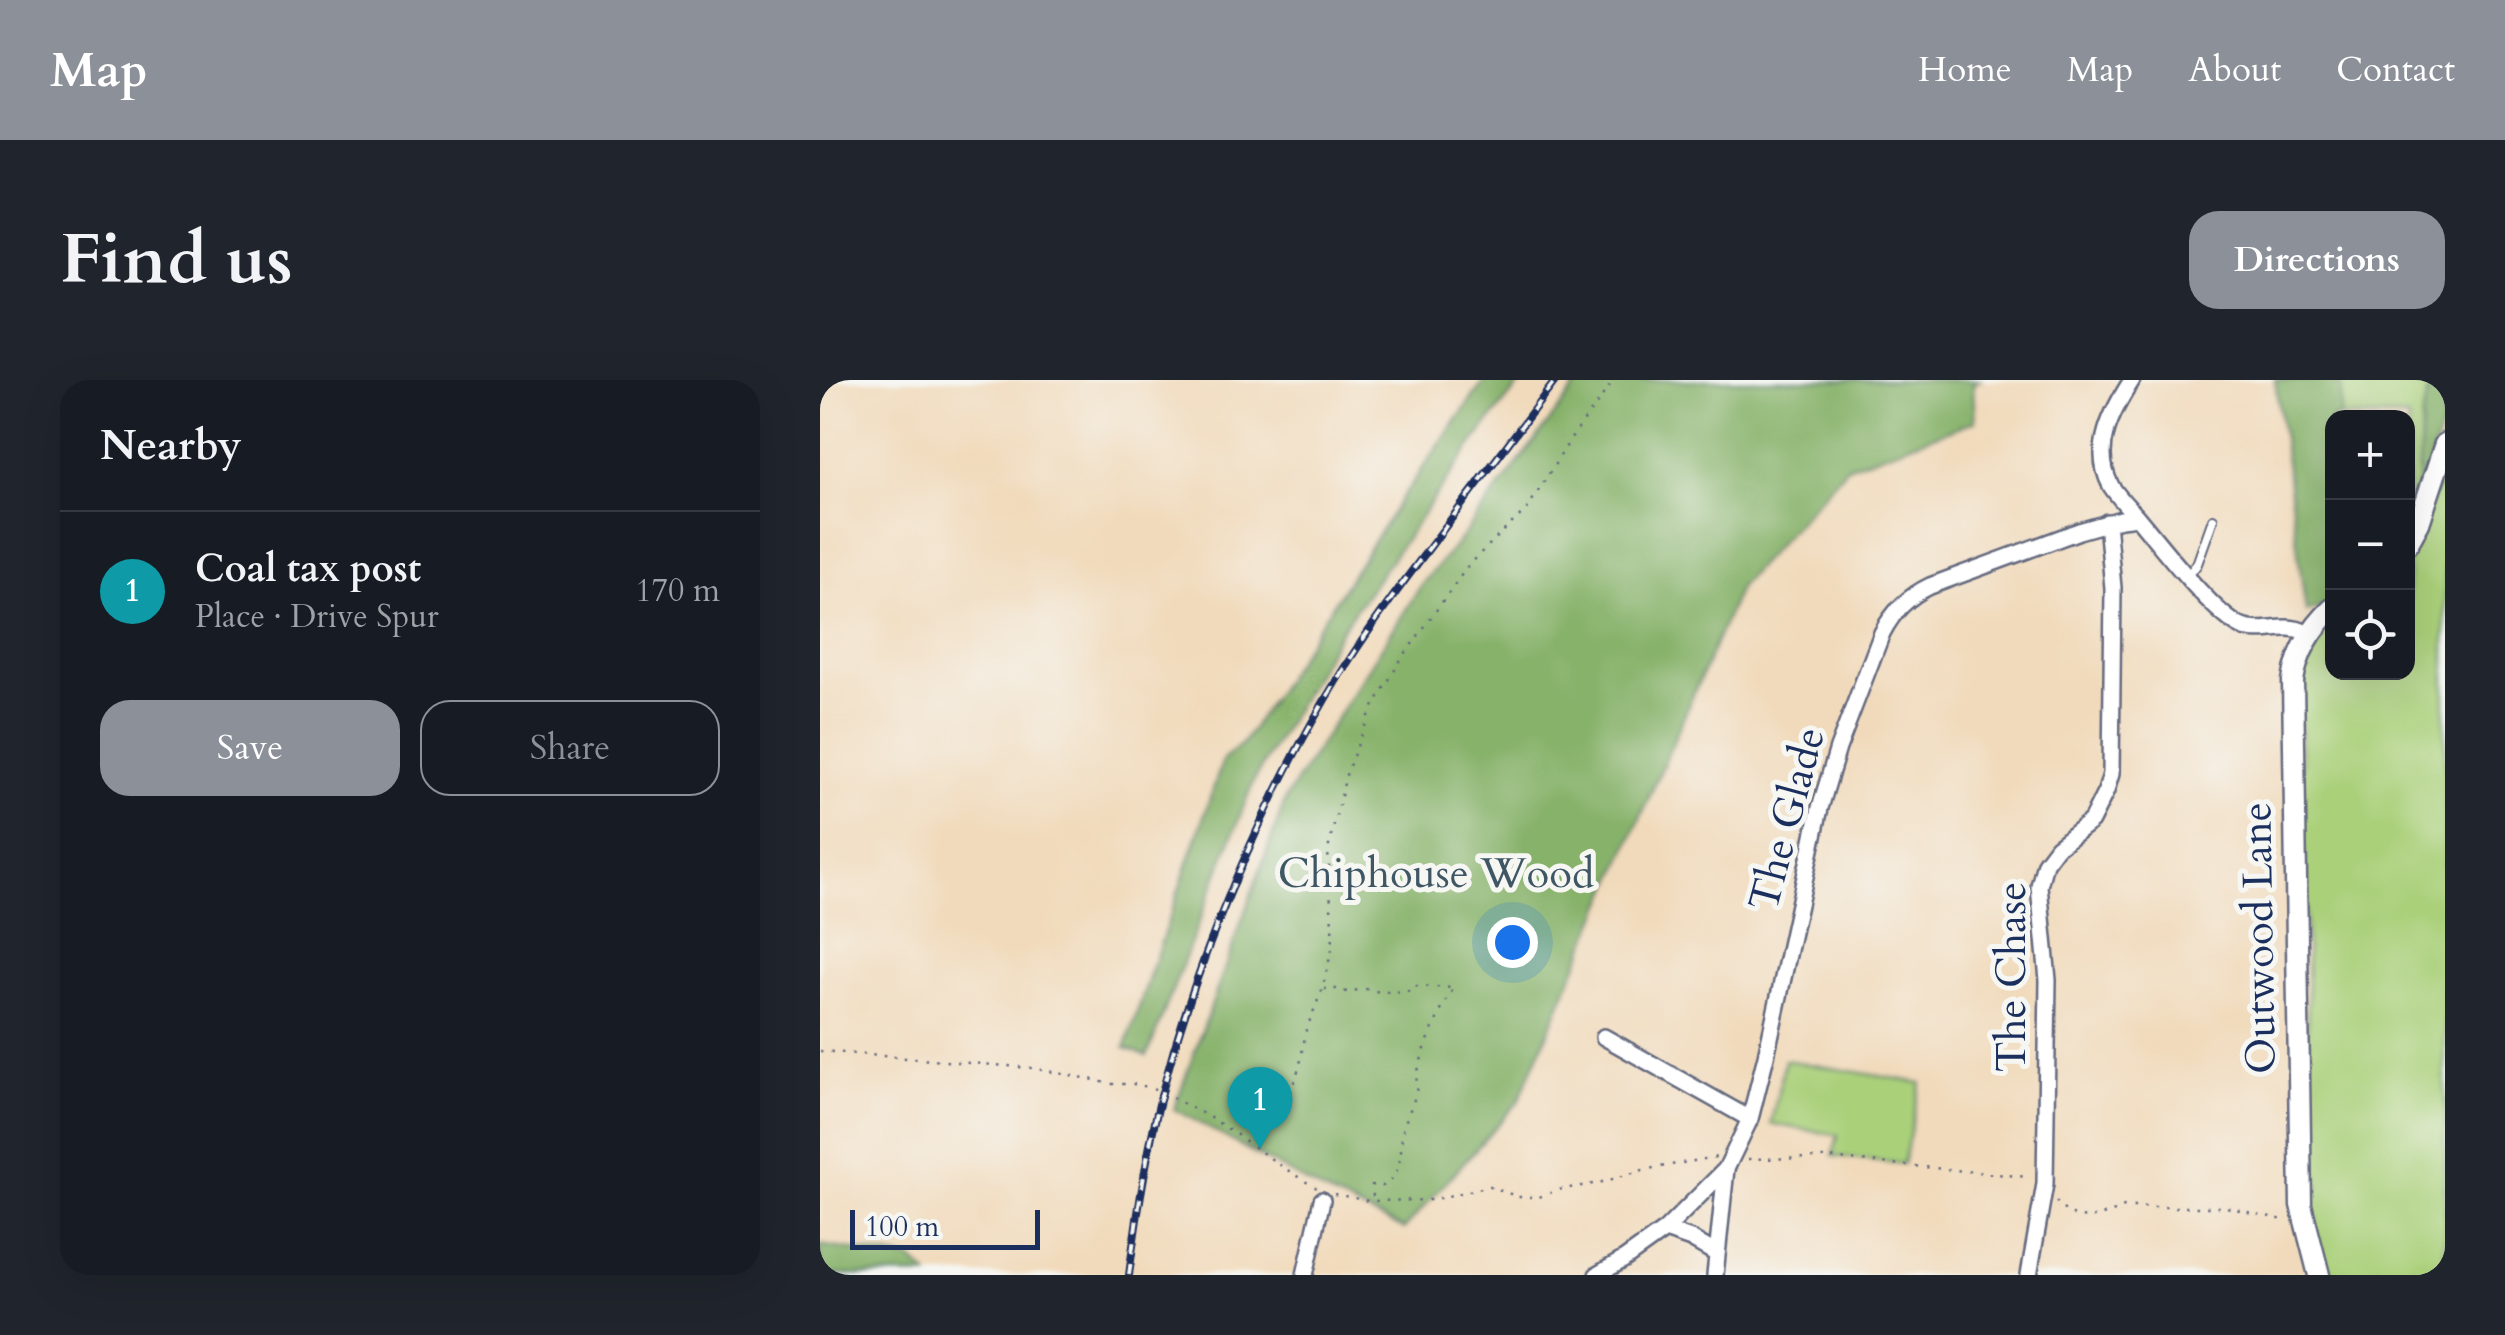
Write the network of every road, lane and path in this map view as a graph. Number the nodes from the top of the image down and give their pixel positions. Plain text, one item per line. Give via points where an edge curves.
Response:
1 (1614, 380) edge
2 (2132, 380) edge
3 (2445, 444) edge
4 (2136, 518) junction
5 (2213, 519) dead end
6 (2107, 522) junction
7 (2415, 531) edge
8 (2188, 576) junction
9 (2325, 618) edge
10 (2311, 636) junction
11 (1322, 990) junction
12 (1604, 1037) dead end
13 (820, 1051) edge
14 (1750, 1119) junction
15 (1255, 1146) junction
16 (1729, 1164) junction
17 (2045, 1184) junction
18 (1322, 1200) dead end
19 (1373, 1200) junction
20 (2307, 1225) junction
21 (1666, 1230) junction
22 (1717, 1254) junction
23 (1305, 1275) edge
24 (1598, 1275) edge
25 (1714, 1275) edge
26 (2029, 1275) edge
27 (2319, 1275) edge

1 - 11 path via 1527,509 1470,563 1372,709 1346,771 1328,850 1333,945
2 - 4 street via 2108,421 2104,466
3 - 7 main road
4 - 6 street, The Glade
4 - 8 street
5 - 8 lane
6 - 14 street, The Glade via 1930,586 1890,618 1820,808
6 - 17 street, The Chase via 2110,774 2091,821 2044,863 2039,886 2048,980
8 - 10 street via 2237,625
9 - 10 main road, Outwood Lane
10 - 20 main road, Outwood Lane via 2293,681 2301,1205
11 - 15 path via 1288,1097
11 - 19 path via 1454,988 1418,1075 1400,1163 1392,1180 1372,1185
12 - 14 street
13 - 15 path via 1138,1084
14 - 16 street, The Glade
15 - 19 path via 1324,1192
16 - 17 path via 1828,1158
16 - 19 path via 1722,1156 1539,1197 1490,1186 1431,1200
16 - 21 street
16 - 22 street, The Glade
17 - 20 path via 2068,1215 2082,1218 2124,1207 2226,1207
17 - 26 street, The Chase
18 - 23 street
20 - 27 main road, Outwood Lane
21 - 22 street
21 - 24 street
22 - 25 street, The Glade

